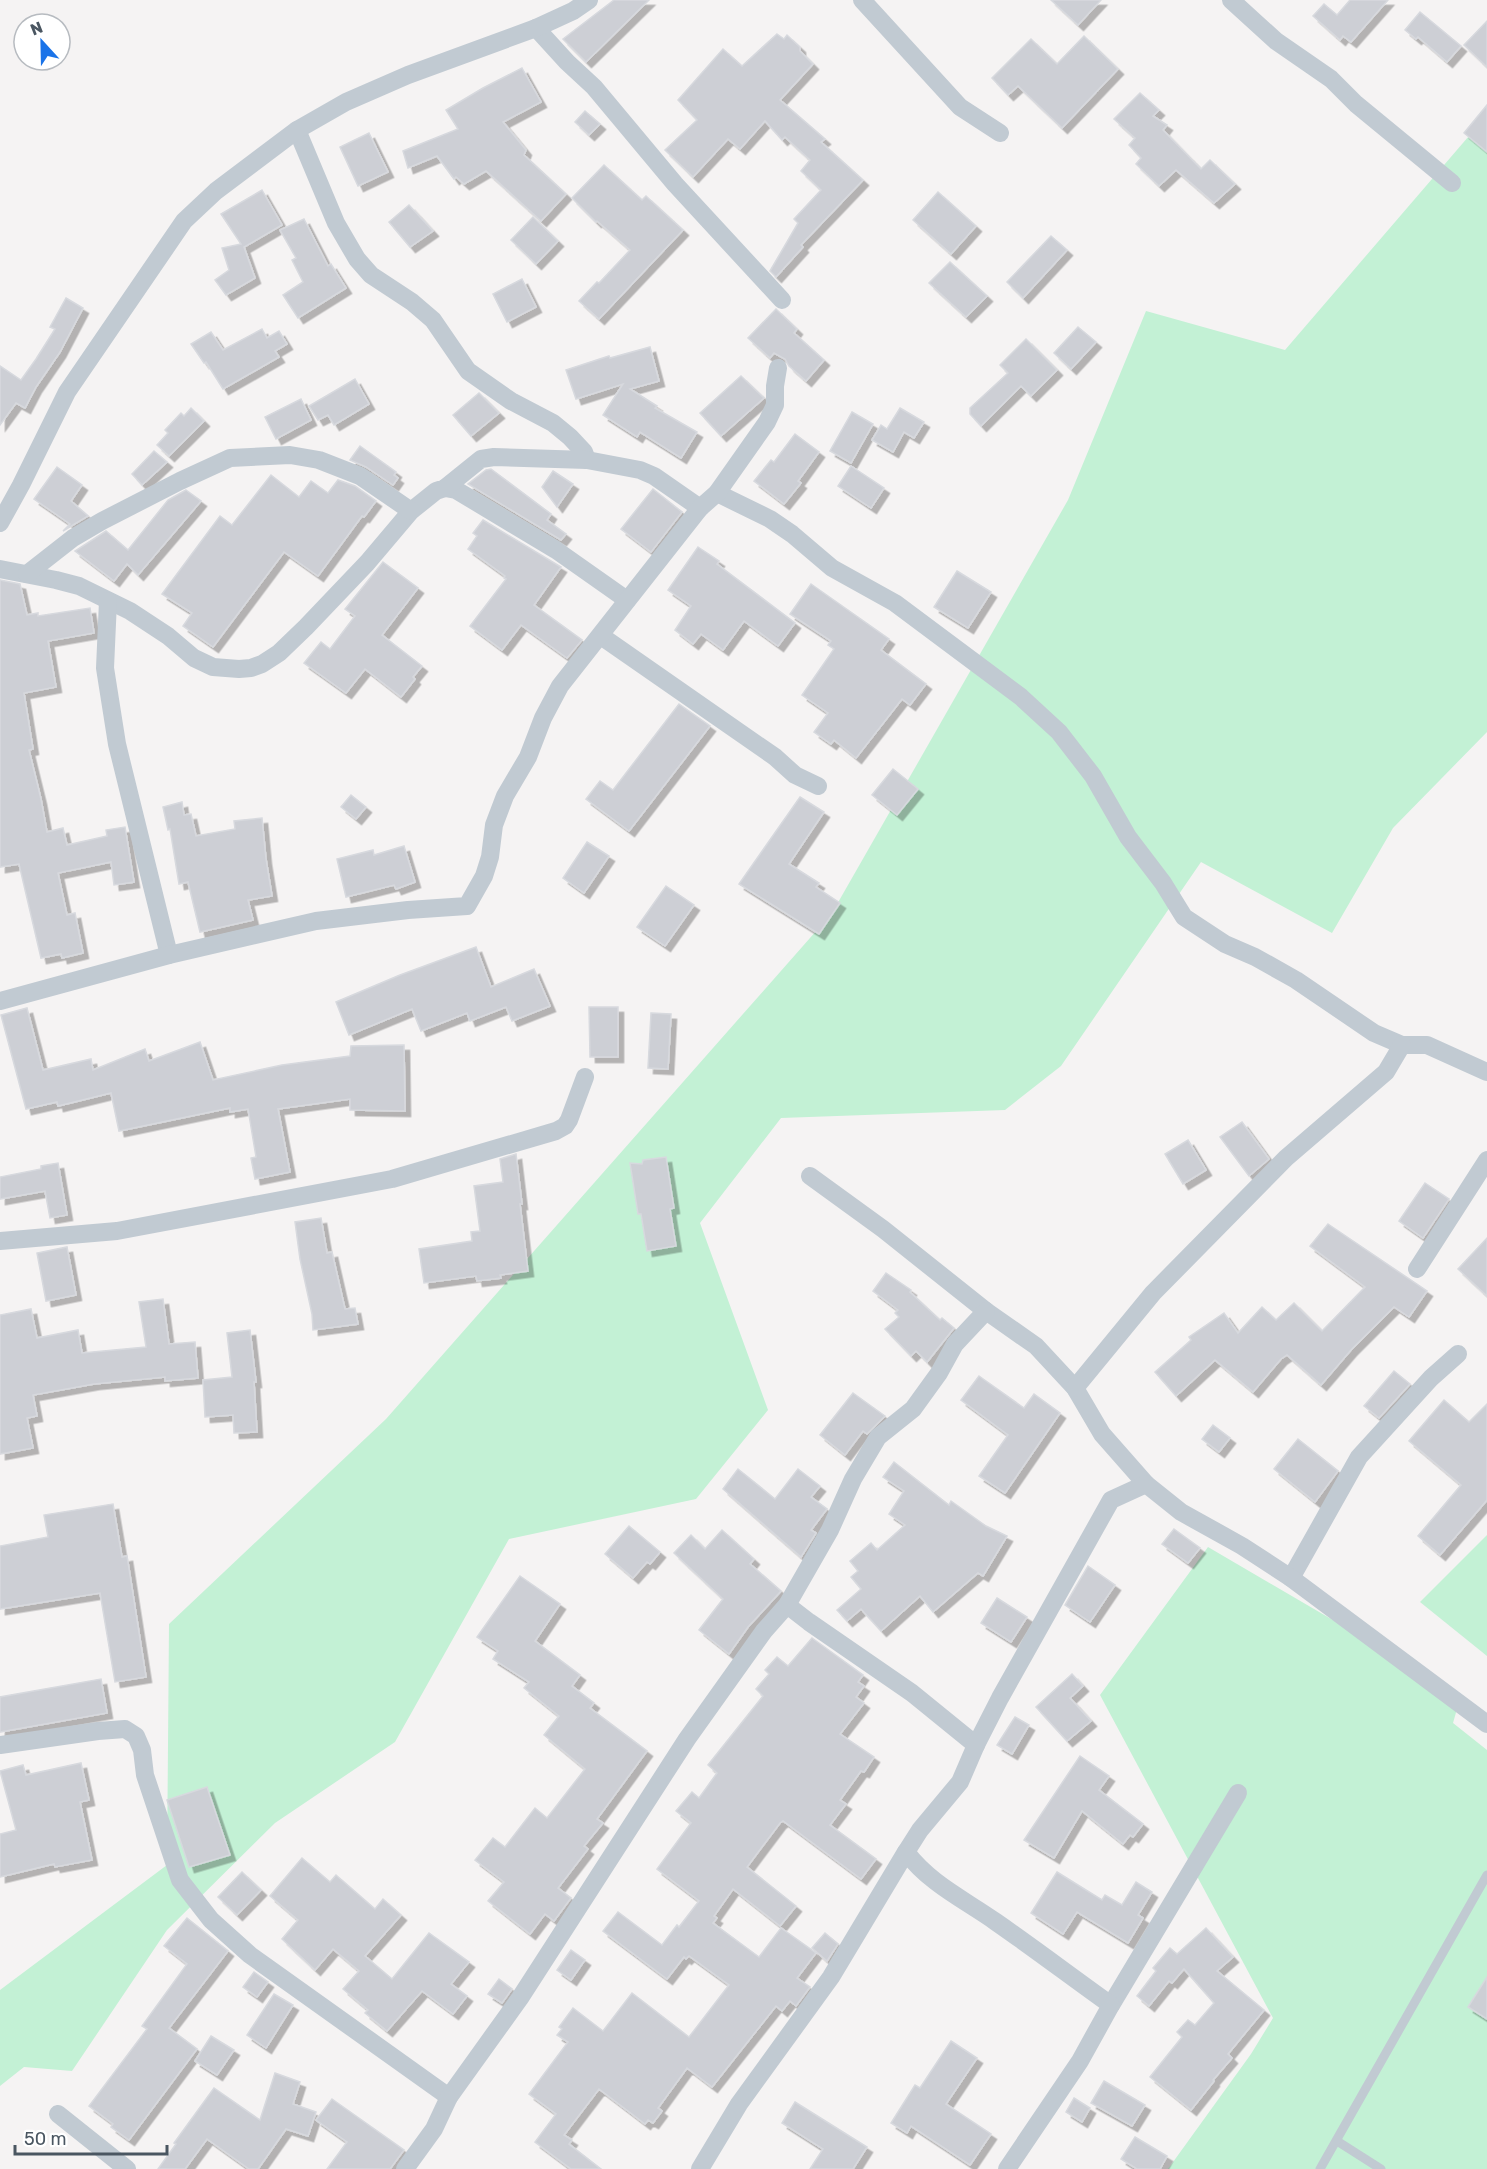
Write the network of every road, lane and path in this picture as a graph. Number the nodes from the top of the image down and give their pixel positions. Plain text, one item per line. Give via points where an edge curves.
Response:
1 (589, 0) edge
2 (862, 0) edge
3 (1231, 0) edge
4 (536, 28) junction
5 (297, 130) junction
6 (1000, 133) dead end
7 (1452, 183) dead end
8 (782, 300) dead end
9 (778, 368) dead end
10 (587, 460) junction
11 (445, 488) junction
12 (717, 493) junction
13 (700, 508) junction
14 (411, 511) junction
15 (0, 523) edge
16 (0, 569) edge
17 (27, 574) junction
18 (627, 600) junction
19 (108, 601) junction
20 (601, 636) junction
21 (818, 786) dead end
22 (169, 956) junction
23 (0, 1001) edge
24 (1402, 1045) junction
25 (1487, 1072) edge
26 (585, 1077) dead end
27 (1487, 1160) edge
28 (810, 1176) dead end
29 (0, 1241) edge
30 (1417, 1269) dead end
31 (986, 1311) junction
32 (1458, 1354) dead end
33 (1075, 1388) junction
34 (1146, 1484) junction
35 (1292, 1578) junction
36 (787, 1605) junction
37 (1487, 1724) edge
38 (0, 1745) edge
39 (976, 1745) junction
40 (1238, 1793) dead end
41 (906, 1852) junction
42 (1487, 1875) edge
43 (1112, 2006) junction
44 (449, 2097) junction
45 (58, 2114) dead end
46 (1337, 2141) junction
47 (127, 2169) edge
48 (405, 2169) edge
49 (700, 2169) edge
50 (1007, 2169) edge
51 (1320, 2169) edge
52 (1381, 2169) edge

1 - 4 street
2 - 6 street via 960,107
3 - 7 street
4 - 5 street via 408,75 346,102
4 - 8 street via 594,87 675,184
5 - 10 street via 336,223 371,275 433,320 468,371 511,401 553,423 584,452
5 - 15 street via 216,191 184,221 67,392
9 - 12 street via 775,405 767,422
10 - 11 street via 481,459
10 - 13 street via 640,470
11 - 14 street
11 - 18 street via 456,490 556,550
12 - 13 street
12 - 24 street via 770,519 832,568 895,603 1021,697 1059,732 1093,776 1128,837 1184,916 1225,944 1296,980 1374,1033
13 - 18 street
14 - 17 street via 360,476 319,460 290,454 230,458 92,527
14 - 19 street via 306,627 279,652 251,668 213,667 194,658 130,611
16 - 17 street
17 - 19 street via 79,586
18 - 20 street
19 - 22 street via 105,668 117,744
20 - 21 street via 795,775
20 - 22 street via 560,686 543,718 528,757 505,796 494,825 484,876 467,906 316,921
22 - 23 street
24 - 25 street via 1427,1045
24 - 33 street via 1386,1072 1286,1158 1153,1293
26 - 29 street via 569,1120 556,1131 392,1179 117,1231
27 - 30 street
28 - 31 street
31 - 33 street via 1036,1346
31 - 36 street via 955,1344 912,1409 878,1437
32 - 35 street via 1359,1457
33 - 34 street via 1102,1434
34 - 35 street via 1181,1512
34 - 39 street via 1111,1500
35 - 37 street
36 - 39 street via 912,1693
36 - 44 street via 687,1739 520,1998
38 - 44 street via 125,1729 136,1736 180,1880 211,1920 250,1955
39 - 41 street via 960,1782
40 - 43 street
41 - 43 street via 933,1881
41 - 49 street via 831,1977 739,2104
42 - 46 lane
43 - 50 street
44 - 48 street via 434,2129
45 - 47 street
46 - 51 lane
46 - 52 lane

